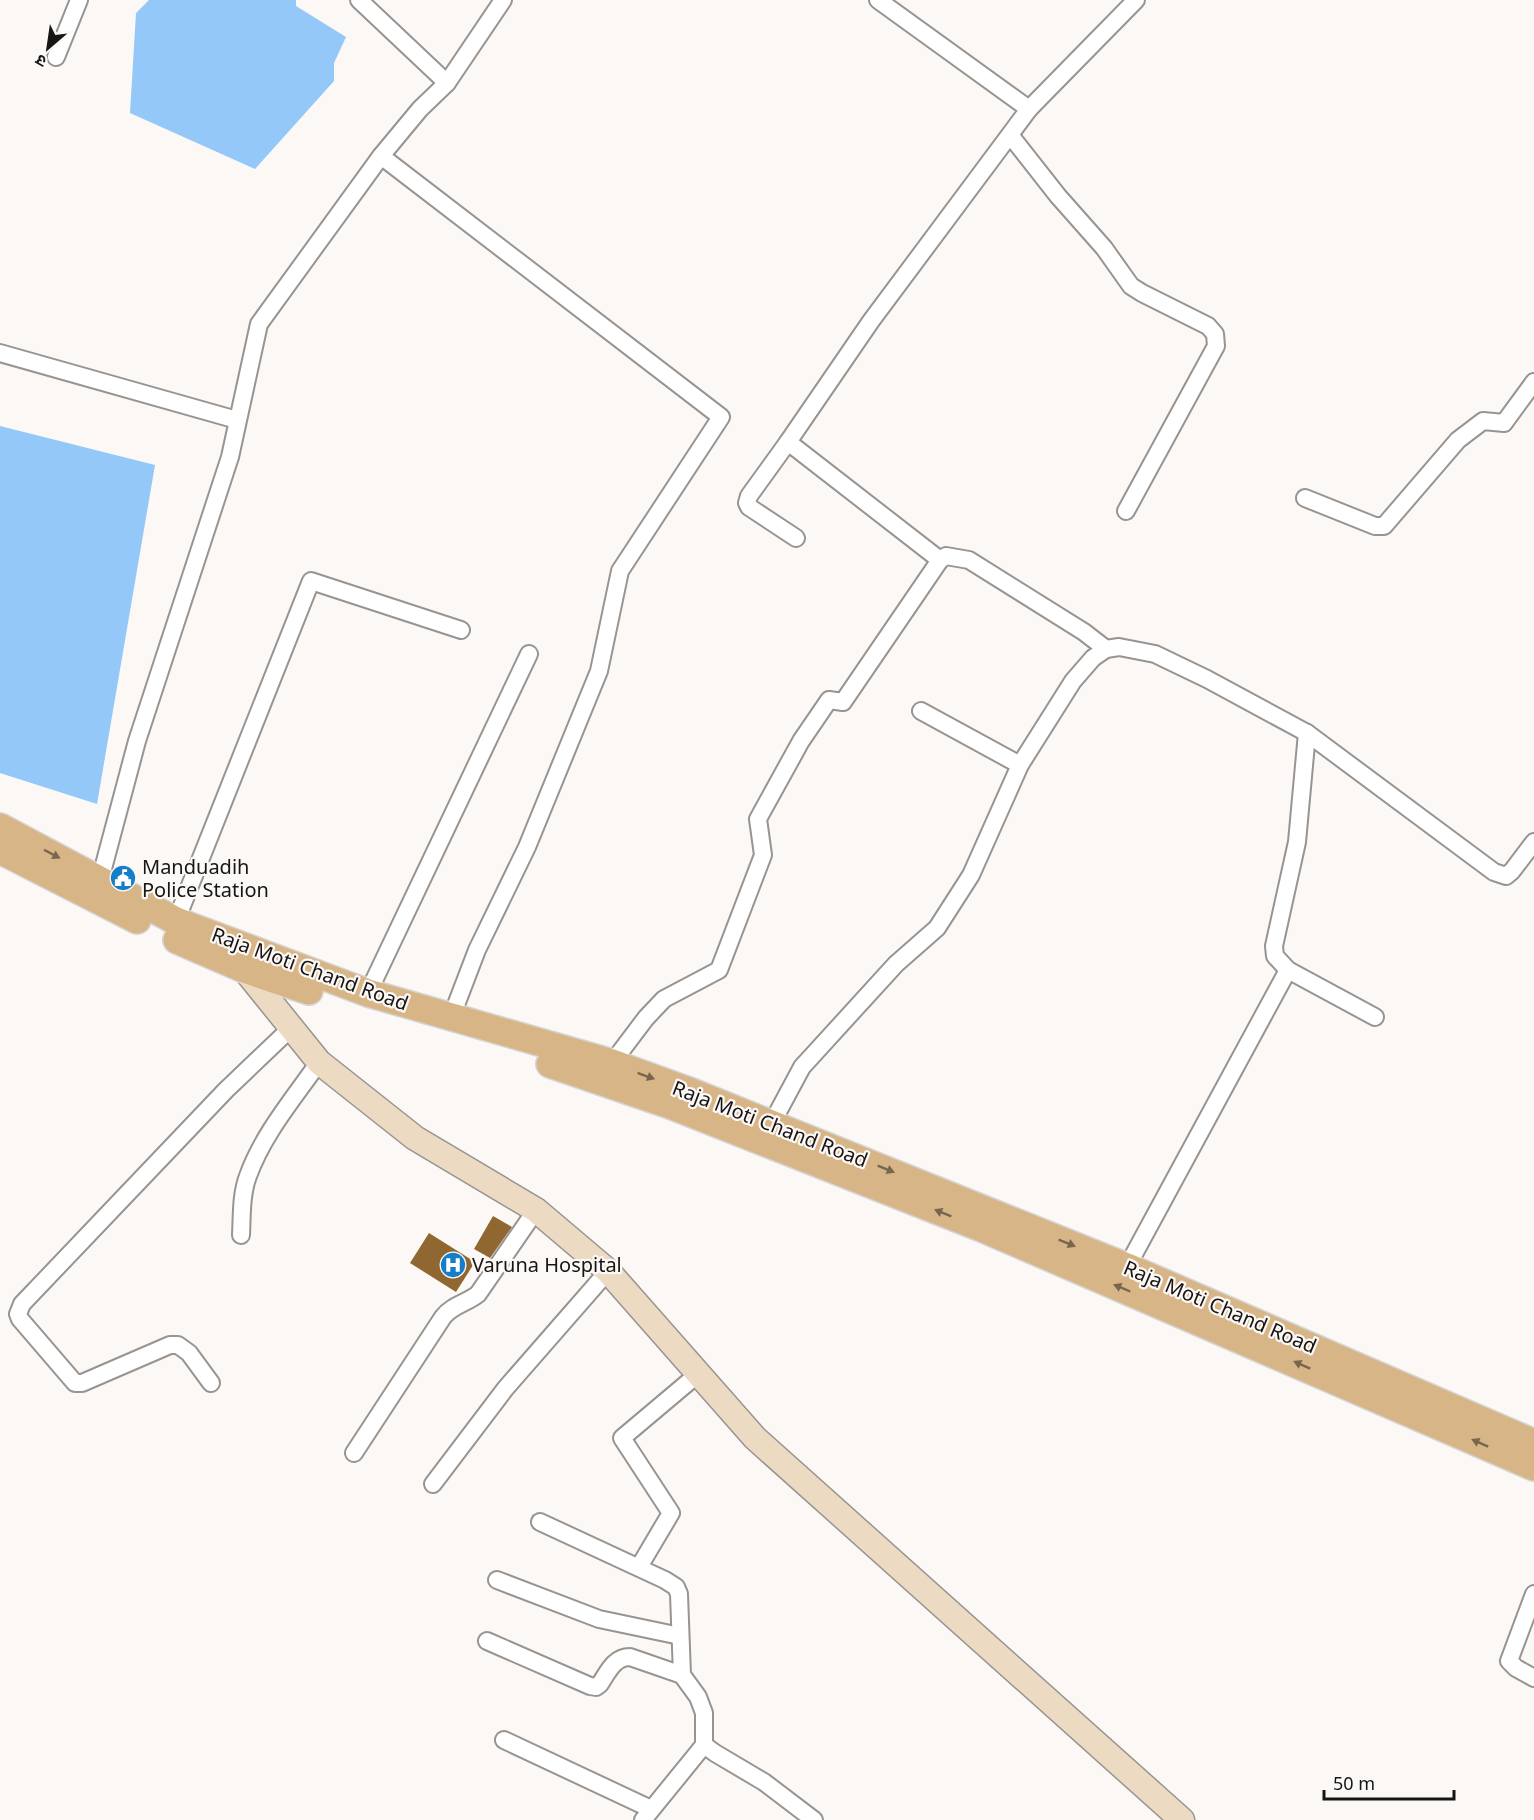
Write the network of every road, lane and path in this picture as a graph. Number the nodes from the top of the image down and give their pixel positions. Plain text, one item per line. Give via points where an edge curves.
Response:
1 (79, 0) edge
2 (503, 0) edge
3 (878, 0) edge
4 (1136, 0) edge
5 (364, 1) edge
6 (56, 57) dead end
7 (447, 83) junction
8 (1029, 109) junction
9 (1010, 135) junction
10 (381, 156) junction
11 (0, 353) edge
12 (1534, 382) edge
13 (237, 420) junction
14 (788, 442) junction
15 (1305, 498) dead end
16 (1126, 511) dead end
17 (796, 538) dead end
18 (940, 561) junction
19 (460, 630) dead end
20 (1106, 649) junction
21 (529, 654) dead end
22 (921, 711) dead end
23 (1307, 734) junction
24 (1020, 765) junction
25 (0, 827) edge
26 (1534, 842) edge
27 (0, 850) edge
28 (99, 880) junction
29 (176, 921) junction
30 (240, 956) junction
31 (1288, 970) junction
32 (368, 993) junction
33 (1375, 1017) dead end
34 (451, 1018) junction
35 (291, 1028) junction
36 (320, 1062) junction
37 (612, 1063) junction
38 (772, 1123) junction
39 (536, 1210) junction
40 (241, 1235) dead end
41 (1126, 1267) junction
42 (608, 1271) junction
43 (698, 1374) junction
44 (211, 1383) dead end
45 (1534, 1443) edge
46 (354, 1453) dead end
47 (1534, 1467) edge
48 (433, 1484) dead end
49 (540, 1522) dead end
50 (639, 1567) junction
51 (497, 1580) dead end
52 (1534, 1594) edge
53 (680, 1636) junction
54 (487, 1641) dead end
55 (682, 1675) junction
56 (1534, 1678) edge
57 (504, 1740) dead end
58 (704, 1745) junction
59 (647, 1814) edge
60 (1178, 1819) edge
61 (814, 1820) edge

1 - 6 street
2 - 7 street
3 - 8 street
4 - 8 street
5 - 7 street
7 - 10 street
8 - 9 street
9 - 14 street via 871,321
9 - 16 street via 1131,286 1208,326 1215,334 1216,346
10 - 13 street via 259,324
10 - 34 street via 721,417 620,570 599,671
11 - 13 street
12 - 15 street via 1504,423 1483,421 1458,440 1384,526 1375,526
13 - 28 street via 230,457 137,741
14 - 17 street via 747,503
14 - 18 street
18 - 20 street via 946,556 969,560
18 - 37 street via 843,702 829,700 801,741 758,819 763,855 719,970 664,999
19 - 29 street via 311,581
20 - 23 street via 1119,647 1155,654
20 - 24 street via 1073,681
21 - 32 street
22 - 24 street
23 - 26 street via 1494,872 1506,876
23 - 31 street via 1297,842 1274,946 1275,956
24 - 38 street via 971,875 937,928 896,964 802,1067
25 -> 28 main road, Raja Moti Chand Road
27 - 30 main road via 167,935
28 - 29 main road, Raja Moti Chand Road
29 - 30 main road, Raja Moti Chand Road
30 - 32 main road, Raja Moti Chand Road
30 - 35 street
47 -> 30 main road via 984,1229 670,1105 572,1071 413,1025
31 - 33 street
31 - 41 street
32 - 34 main road, Raja Moti Chand Road
34 - 37 main road, Raja Moti Chand Road
35 - 36 street
35 - 44 street via 226,1090 19,1310 20,1319 75,1383 170,1345 178,1345 189,1353
36 - 39 street via 415,1138
36 - 40 street via 270,1132 248,1176
37 -> 38 main road, Raja Moti Chand Road
38 -> 41 main road, Raja Moti Chand Road
39 - 42 street
39 - 46 street via 478,1294 443,1317
41 - 45 main road, Raja Moti Chand Road
42 - 43 street
42 - 48 street via 505,1389
43 - 50 street via 622,1438 671,1513
43 - 60 street via 755,1438
49 - 50 street
50 - 53 street via 676,1587 680,1594
51 - 53 street via 599,1619
52 - 56 street via 1509,1661
53 - 55 street
54 - 55 street via 590,1686 600,1684 617,1660 624,1657
55 - 58 street via 699,1696 704,1713
57 - 59 street
58 - 59 street
58 - 61 street via 764,1782

